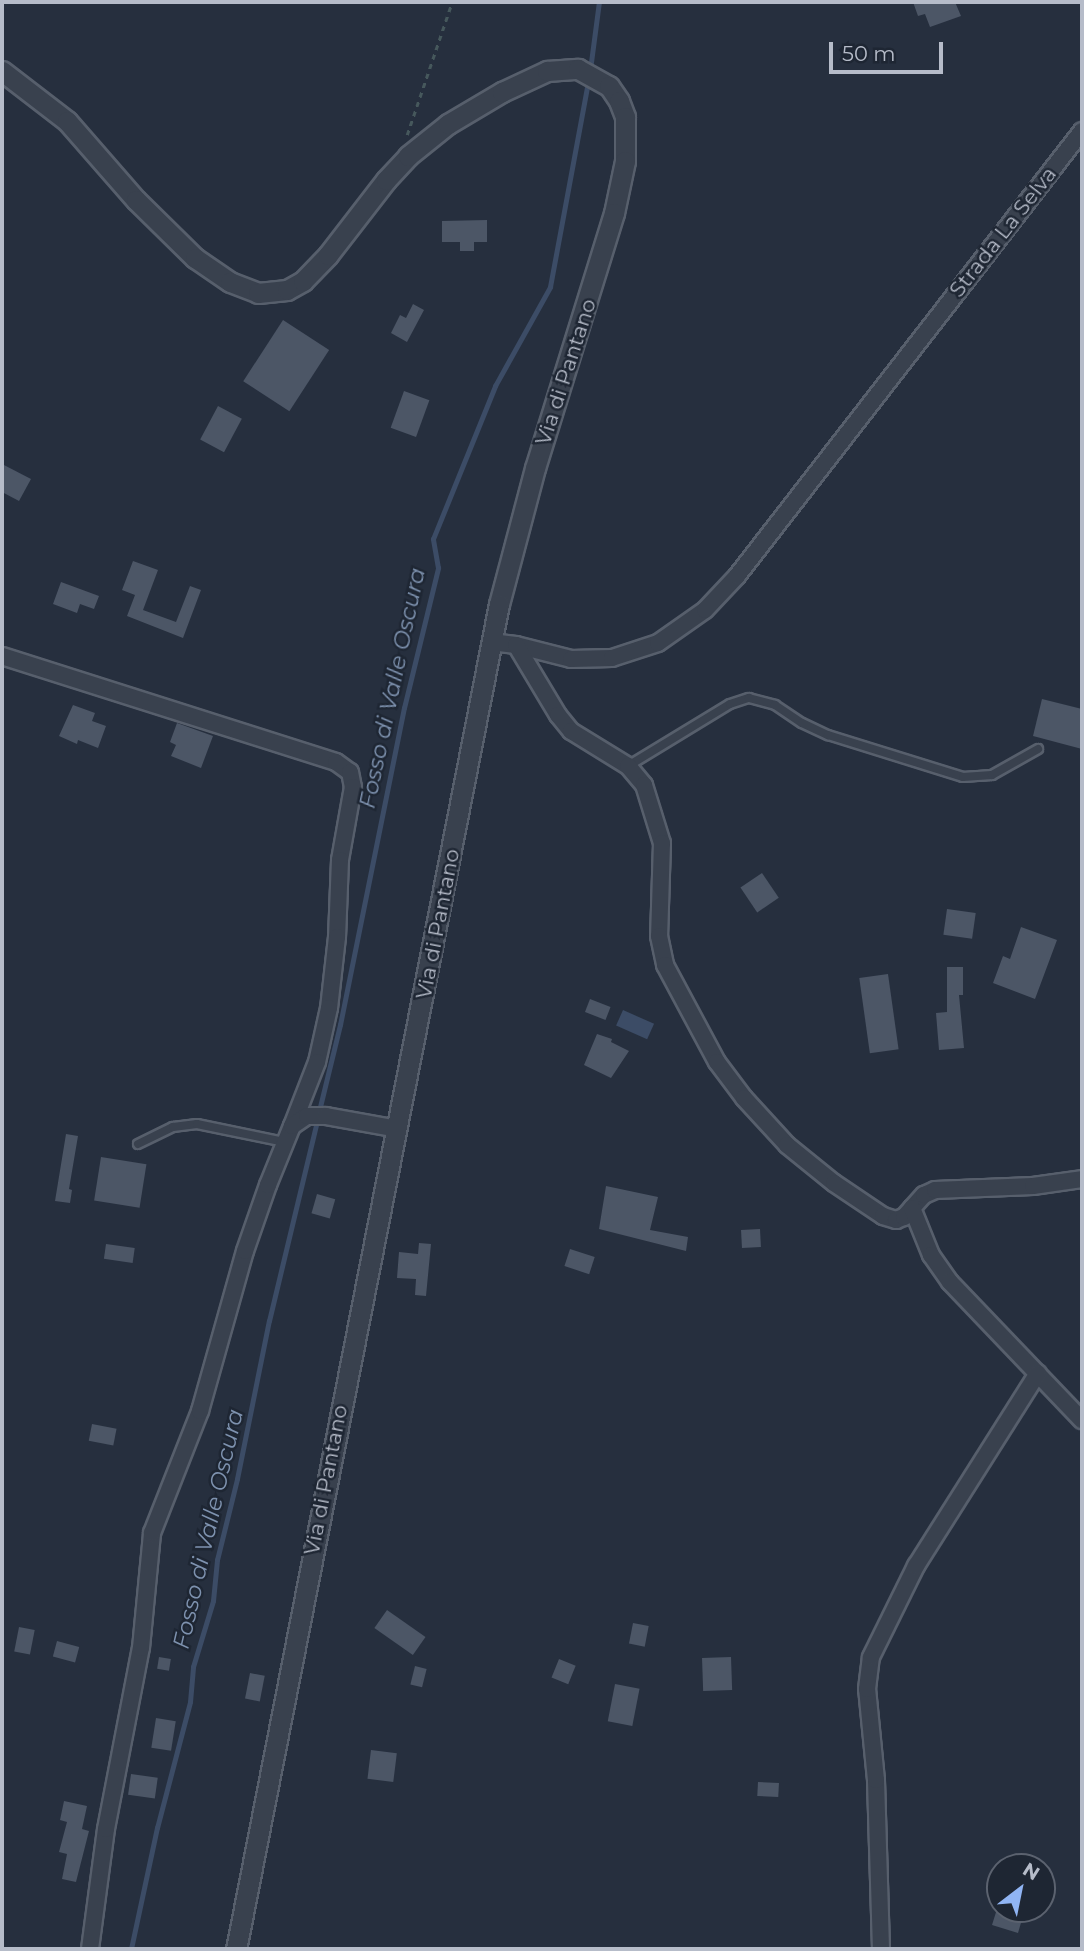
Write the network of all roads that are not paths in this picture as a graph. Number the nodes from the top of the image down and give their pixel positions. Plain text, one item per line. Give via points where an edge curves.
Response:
1 (2, 71) edge
2 (1082, 131) edge
3 (491, 642) junction
4 (516, 645) junction
5 (2, 656) edge
6 (1038, 749) dead end
7 (628, 766) junction
8 (292, 1126) junction
9 (398, 1129) junction
10 (285, 1142) junction
11 (138, 1144) dead end
12 (1082, 1179) edge
13 (912, 1208) junction
14 (1038, 1373) junction
15 (1082, 1420) edge
16 (90, 1949) edge
17 (236, 1949) edge
18 (881, 1949) edge

1 - 3 street, Via di Pantano via 67,121 136,200 195,258 230,282 258,293 287,290 303,281 396,168 448,124 502,92 562,68 589,74 615,94 625,117 622,179 605,249 523,510
2 - 4 street, Strada La Selva via 737,576 690,623 641,651 604,660 571,659
3 - 4 street, Strada La Selva
3 - 9 street, Via di Pantano
4 - 7 street via 571,730
5 - 8 street via 336,762 351,772 354,784 340,860 329,1008 313,1075
6 - 7 lane via 992,775 963,777 828,735 775,705 749,698 730,704
7 - 13 street via 647,792 661,837 664,866 659,936 663,957 707,1046 762,1119 815,1169 887,1217 900,1219
8 - 9 street via 318,1115
8 - 10 street
9 - 17 street, Via di Pantano
10 - 11 lane via 197,1124 173,1127
10 - 16 street via 245,1251 195,1424 152,1533 139,1658 109,1810
12 - 13 street via 935,1190 920,1197
13 - 14 street via 931,1255 950,1282
14 - 15 street
14 - 18 street via 916,1566 871,1657 867,1689 875,1767

